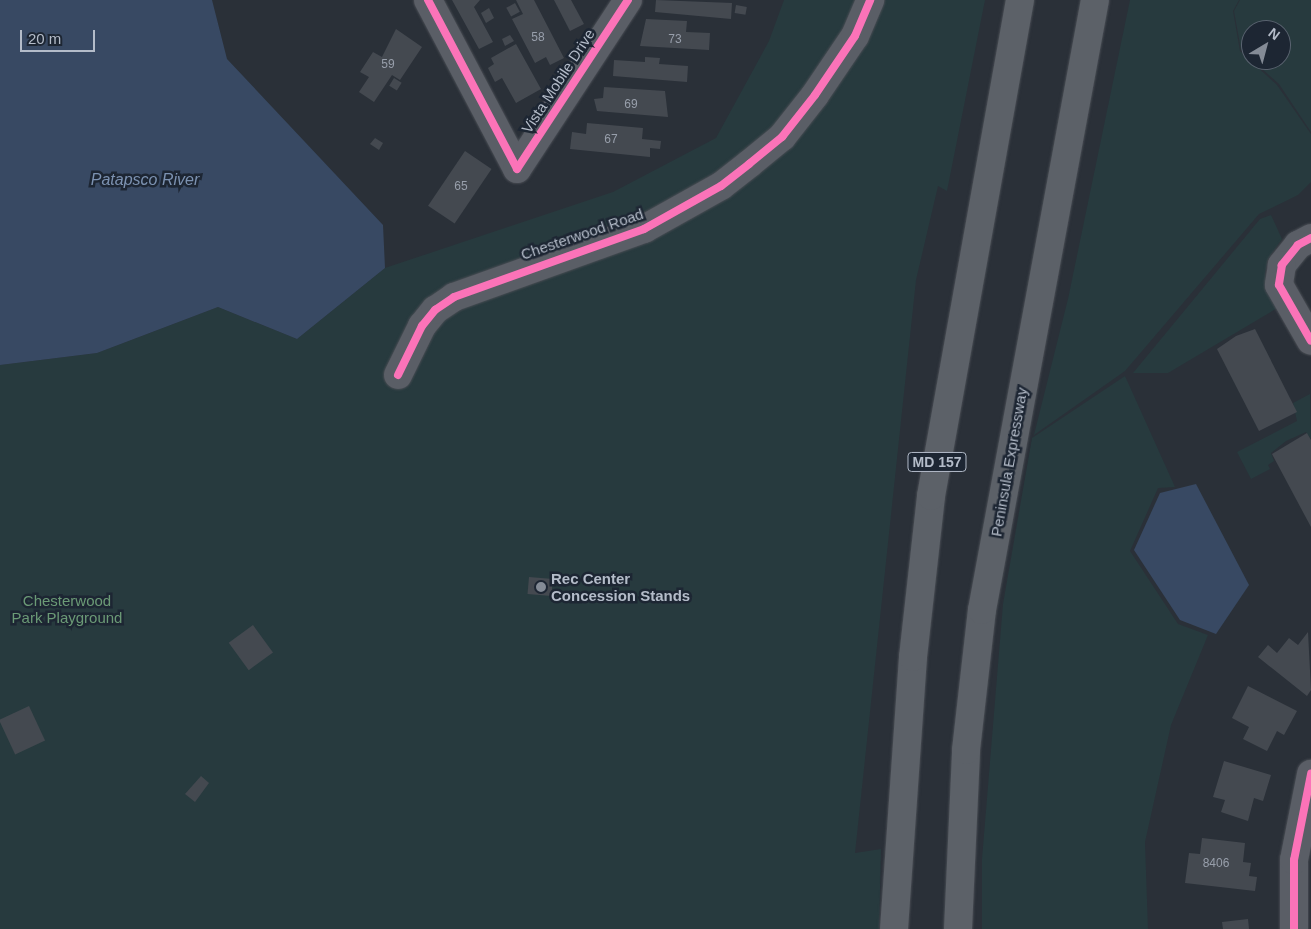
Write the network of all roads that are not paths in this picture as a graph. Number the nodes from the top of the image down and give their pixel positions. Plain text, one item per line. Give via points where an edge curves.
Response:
1 (428, 0) edge
2 (628, 0) edge
3 (870, 0) edge
4 (1020, 0) edge
5 (1095, 0) edge
6 (1311, 238) edge
7 (1311, 341) edge
8 (398, 375) dead end
9 (1311, 774) edge
10 (894, 929) edge
11 (958, 929) edge
12 (1294, 929) edge

1 - 2 street, Vista Mobile Drive via 517,169
3 - 8 street, Chesterwood Road via 855,36 815,95 782,137 749,164 721,186 644,229 454,297 435,310 422,326
4 - 10 main road, MD 157 via 931,496 914,657
5 - 11 main road, Peninsula Expressway via 982,610 964,779
6 - 7 street via 1298,245 1282,265 1280,285
9 - 12 street via 1294,860

